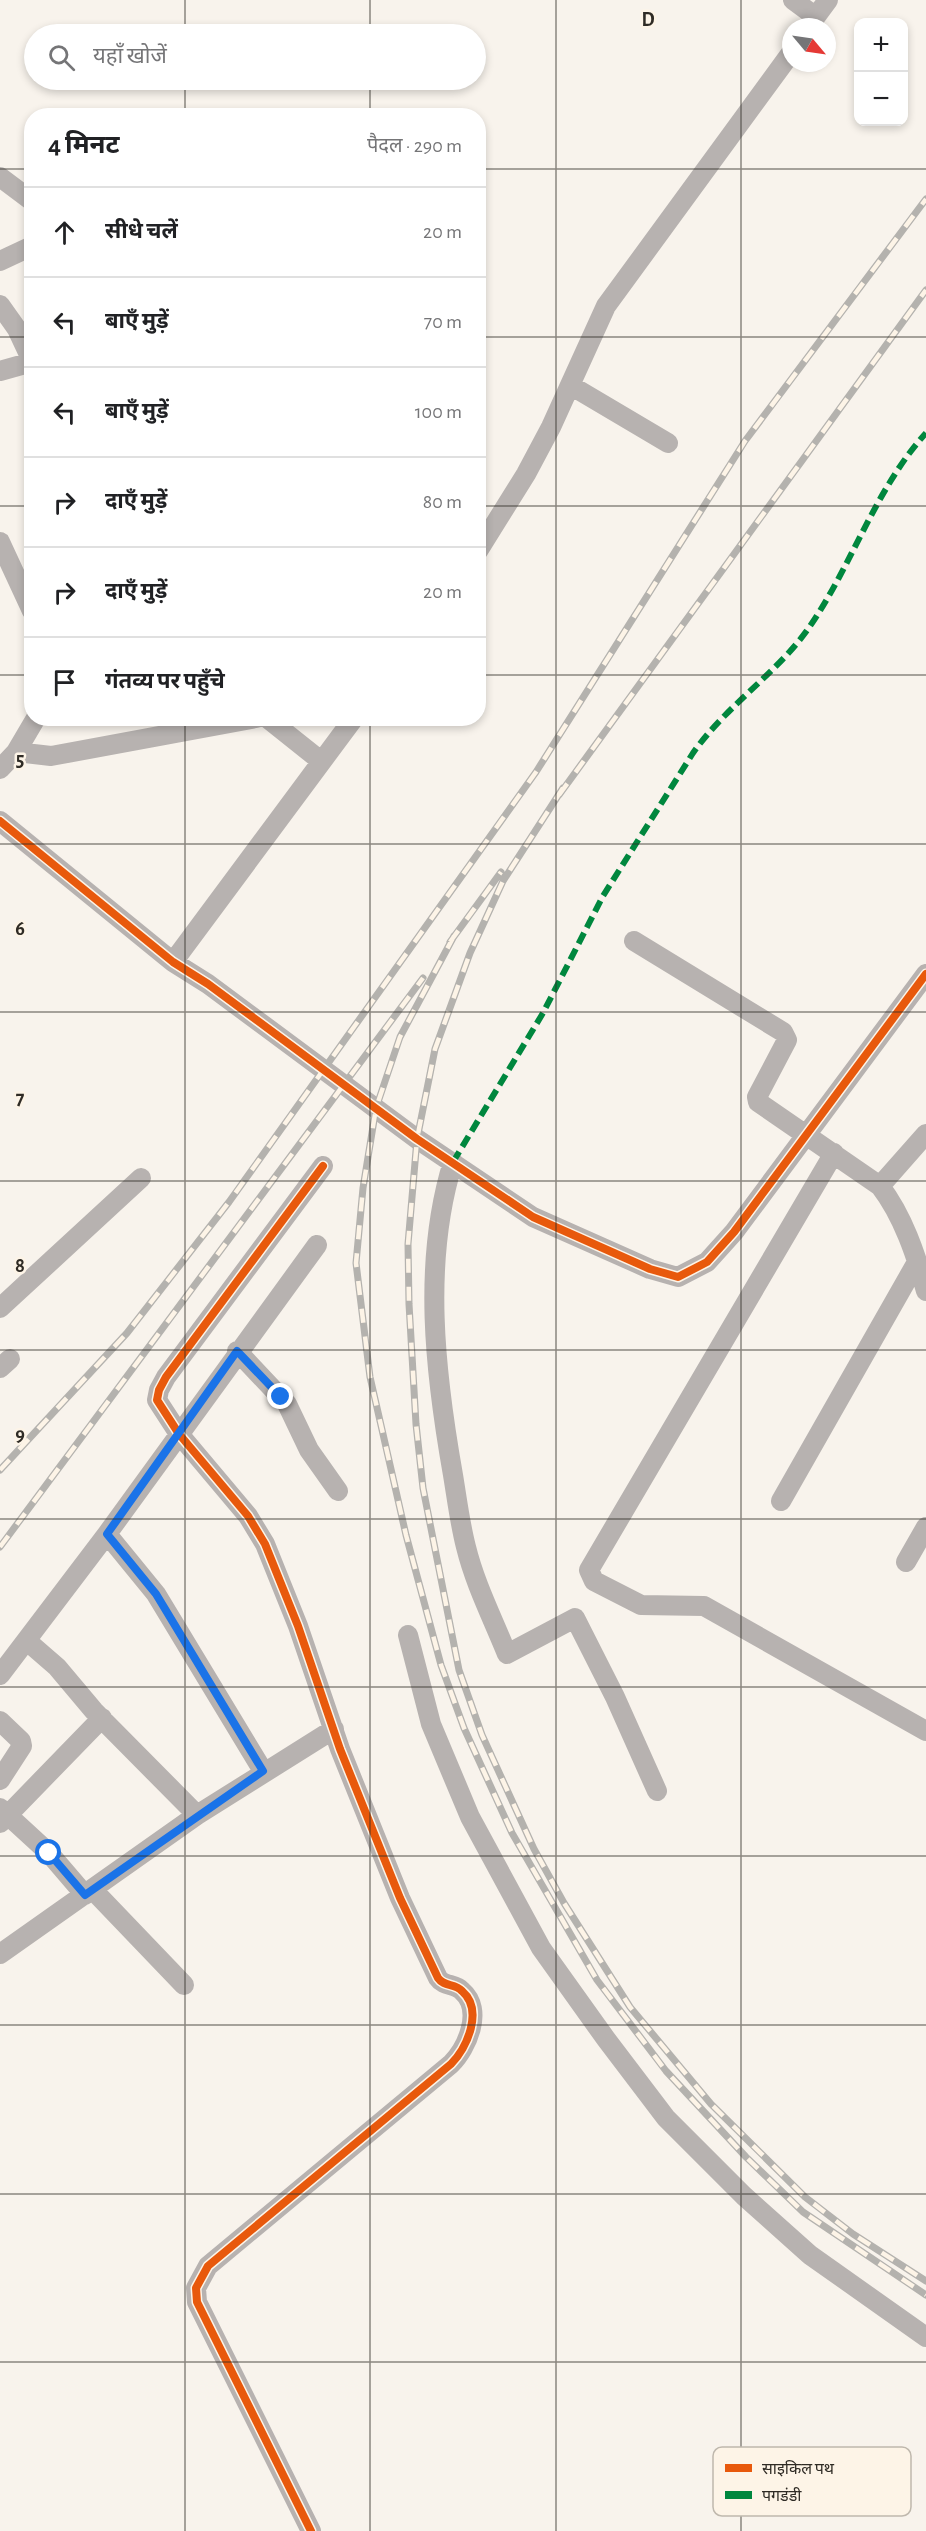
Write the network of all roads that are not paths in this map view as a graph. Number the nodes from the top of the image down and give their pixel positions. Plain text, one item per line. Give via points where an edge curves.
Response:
1 (793, 0) edge
2 (828, 0) edge
3 (812, 18) edge
4 (815, 18) edge
5 (782, 65) edge
6 (0, 177) edge
7 (24, 195) edge
8 (24, 250) edge
9 (0, 261) edge
10 (0, 306) edge
11 (24, 344) edge
12 (24, 364) edge
13 (0, 371) edge
14 (570, 385) junction
15 (668, 443) dead end
16 (486, 535) edge
17 (0, 542) edge
18 (24, 594) edge
19 (31, 726) edge
20 (213, 726) edge
21 (277, 726) edge
22 (347, 726) edge
23 (16, 752) junction
24 (321, 761) junction
25 (0, 769) edge
26 (0, 821) edge
27 (634, 941) dead end
28 (173, 962) junction
29 (926, 974) edge
30 (926, 1134) edge
31 (803, 1135) junction
32 (834, 1153) junction
33 (453, 1162) junction
34 (323, 1166) dead end
35 (141, 1178) dead end
36 (880, 1186) junction
37 (317, 1245) dead end
38 (917, 1262) junction
39 (926, 1291) edge
40 (0, 1308) edge
41 (237, 1351) junction
42 (179, 1434) junction
43 (338, 1491) dead end
44 (781, 1501) dead end
45 (926, 1527) edge
46 (107, 1534) junction
47 (906, 1562) dead end
48 (408, 1635) dead end
49 (27, 1641) junction
50 (0, 1675) edge
51 (102, 1718) junction
52 (0, 1721) edge
53 (334, 1729) junction
54 (926, 1731) edge
55 (263, 1771) junction
56 (0, 1780) edge
57 (657, 1791) dead end
58 (2, 1815) edge
59 (197, 1815) junction
60 (89, 1893) junction
61 (0, 1954) edge
62 (184, 1985) dead end
63 (926, 2337) edge
64 (311, 2531) edge

1 - 3 street
2 - 4 street
5 - 14 street via 606,306
6 - 7 street
8 - 9 street
10 - 11 street
12 - 13 street
14 - 15 street
14 - 16 street via 526,474
17 - 18 street
19 - 23 street
20 - 23 street via 51,756
21 - 24 street
22 - 24 street
23 - 25 street
24 - 28 street
26 - 28 street
27 - 31 street via 783,1032 787,1040 757,1096 758,1102
28 - 33 street
29 - 31 street
30 - 36 street
31 - 32 street
31 - 33 street via 734,1232 707,1262 678,1277 650,1269 533,1217
32 - 36 street
32 - 54 street via 589,1575 641,1605 704,1606
33 - 57 street via 438,1229 434,1312 446,1436 466,1547 475,1575 507,1654 575,1618
34 - 42 street via 159,1390 157,1400
35 - 40 street
36 - 38 street via 889,1197
37 - 41 street
38 - 39 street
38 - 44 street
41 - 42 street
41 - 43 street via 287,1404 309,1450
42 - 46 street
42 - 53 street via 248,1516 265,1544
45 - 47 street
46 - 49 street
46 - 55 street via 156,1594
48 - 63 street via 431,1724 470,1817 541,1948 606,2039 666,2118 744,2196 810,2255
49 - 50 street
49 - 51 street via 57,1667
51 - 58 street
51 - 59 street
52 - 56 street via 22,1746
53 - 55 street
53 - 64 street via 400,1898 438,1978 441,1983 460,1989 470,2004 471,2031 468,2042 451,2064 208,2266 196,2288 197,2302
55 - 59 street
58 - 60 street via 49,1853
59 - 60 street
60 - 61 street
60 - 62 street

